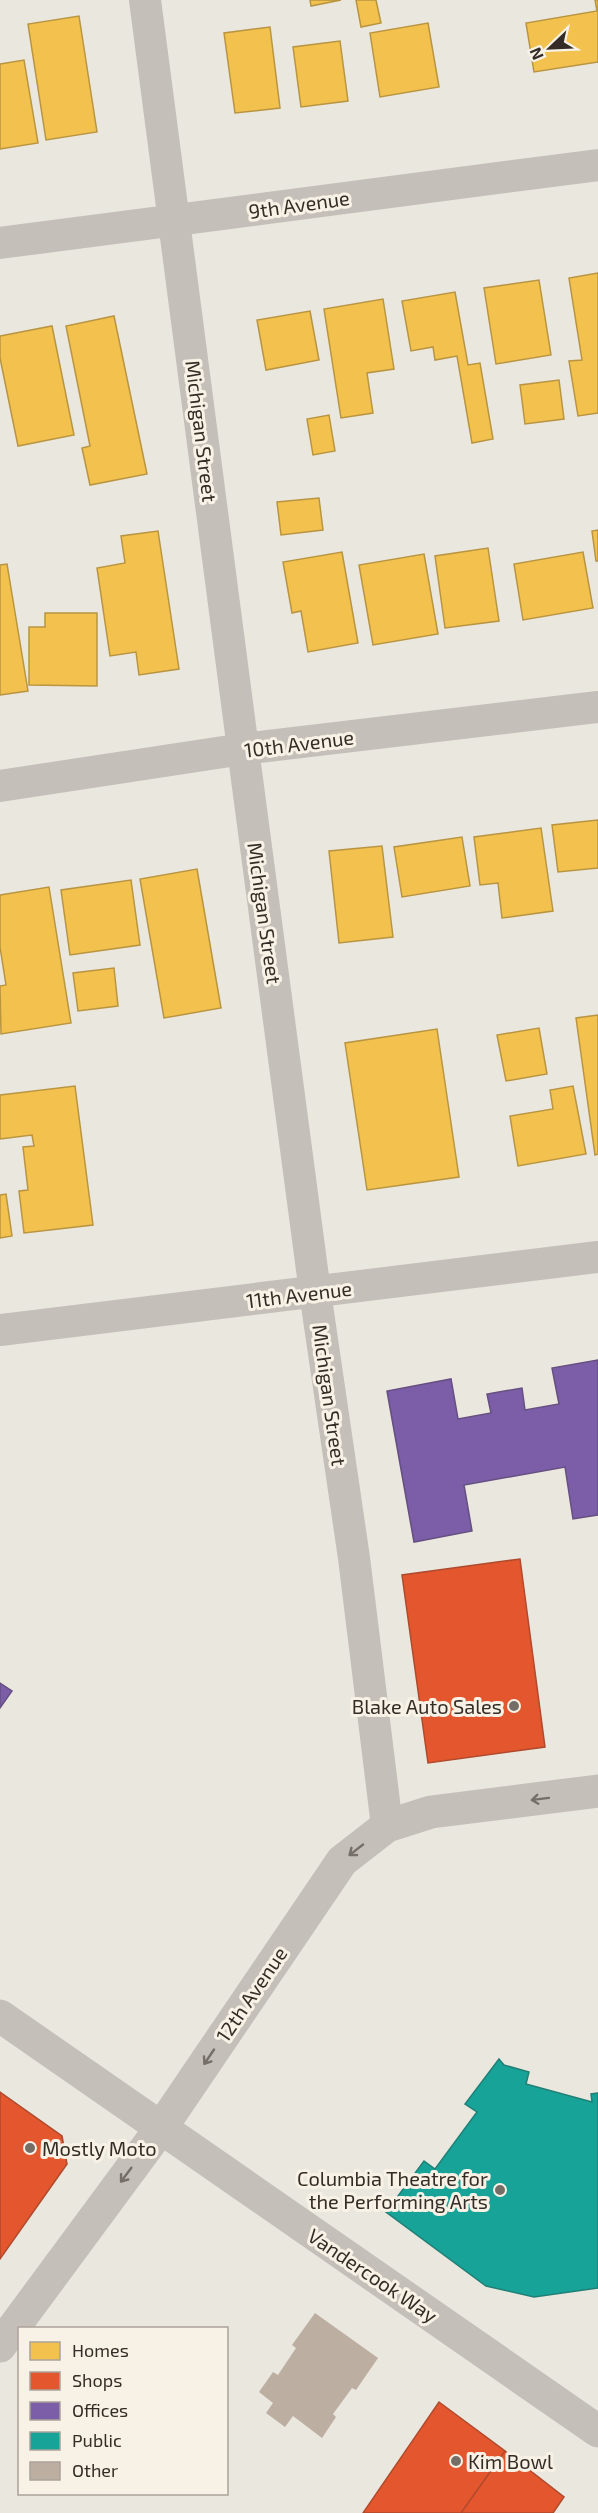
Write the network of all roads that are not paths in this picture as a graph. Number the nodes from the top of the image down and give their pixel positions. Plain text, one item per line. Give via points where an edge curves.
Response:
1 (146, 0) edge
2 (598, 165) edge
3 (174, 221) junction
4 (0, 243) edge
5 (598, 707) edge
6 (243, 749) junction
7 (0, 786) edge
8 (598, 1257) edge
9 (315, 1292) junction
10 (0, 1330) edge
11 (598, 1791) edge
12 (387, 1826) junction
13 (0, 2016) edge
14 (161, 2128) junction
15 (0, 2346) edge
16 (598, 2431) edge

1 - 3 street, Michigan Street
2 - 3 street, 9th Avenue
3 - 4 street, 9th Avenue
3 - 6 street, Michigan Street
5 - 6 street, 10th Avenue
6 - 7 street, 10th Avenue
6 - 9 street, Michigan Street
8 - 9 street, 11th Avenue
9 - 10 street, 11th Avenue
9 - 12 street, Michigan Street via 354,1558
11 -> 12 street, 12th Avenue via 431,1812
12 -> 14 street, 12th Avenue via 342,1861
13 - 14 street, Vandercook Way
14 -> 15 street, 12th Avenue
14 - 16 street, Vandercook Way

